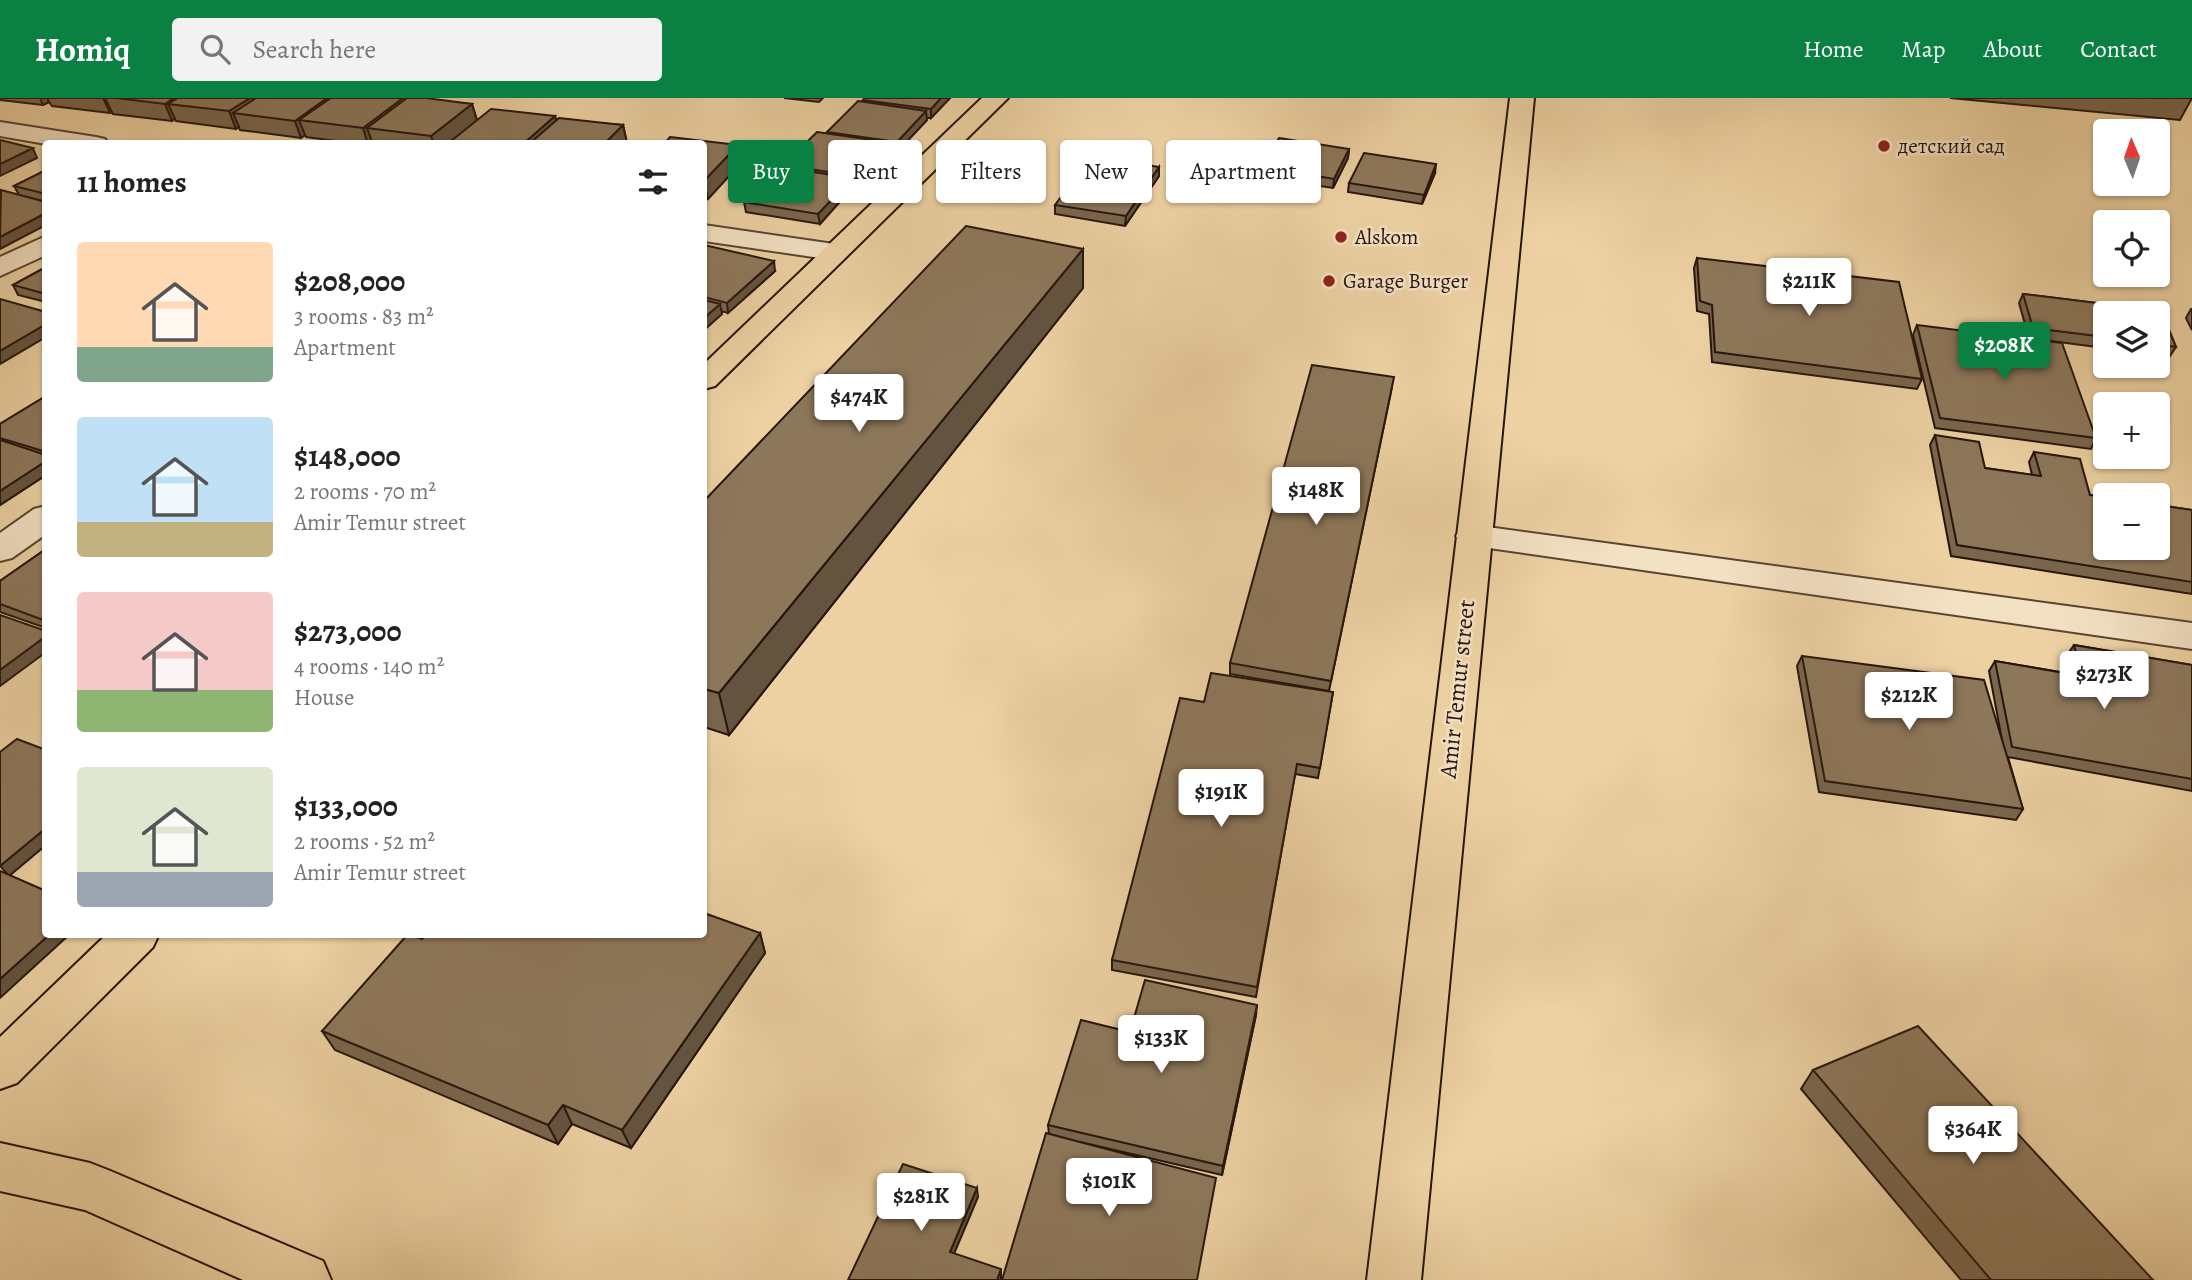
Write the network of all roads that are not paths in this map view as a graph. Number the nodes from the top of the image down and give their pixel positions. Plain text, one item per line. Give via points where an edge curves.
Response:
1 (996, 98) edge
2 (1522, 98) edge
3 (0, 129) edge
4 (70, 140) edge
5 (707, 233) edge
6 (42, 246) edge
7 (834, 252) junction
8 (0, 268) edge
9 (707, 377) edge
10 (42, 520) edge
11 (1473, 536) junction
12 (0, 550) edge
13 (2192, 636) edge
14 (132, 938) edge
15 (0, 1068) edge
16 (0, 1167) edge
17 (304, 1280) edge
18 (1394, 1280) edge

1 - 7 main road
2 - 11 main road, Amir Temur street
3 - 4 street
5 - 7 street
6 - 8 street
7 - 9 main road
10 - 12 street
11 - 13 street
11 - 18 main road, Amir Temur street
14 - 15 main road
16 - 17 main road via 90,1187

